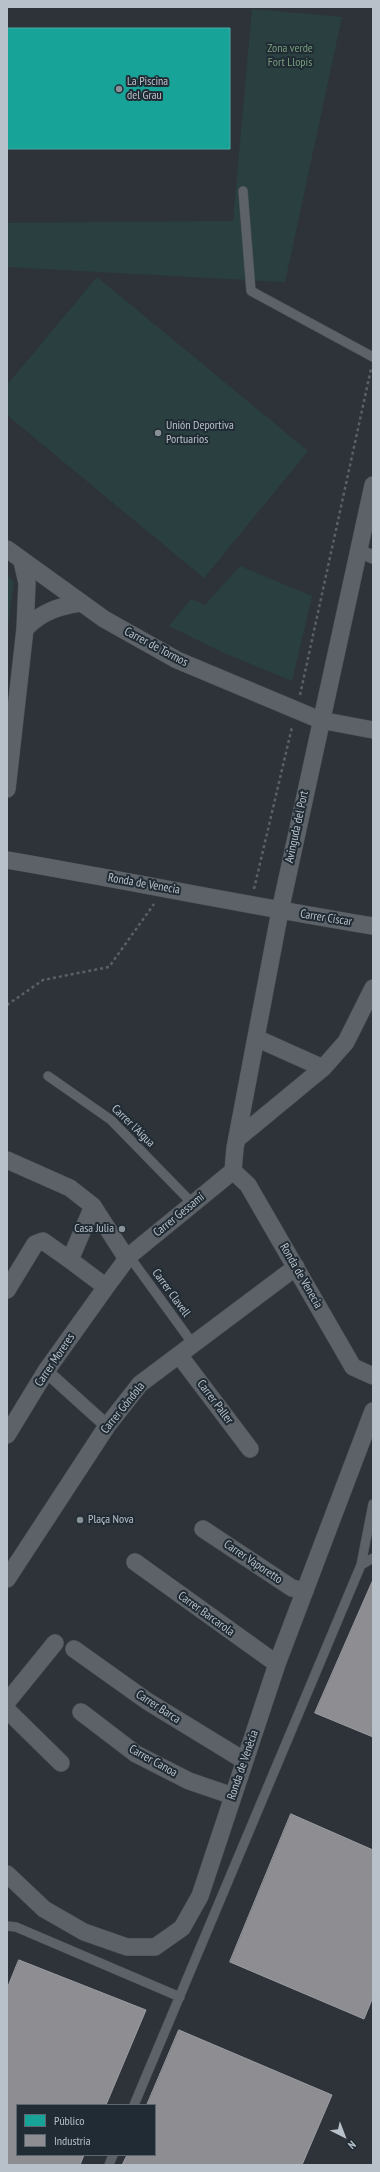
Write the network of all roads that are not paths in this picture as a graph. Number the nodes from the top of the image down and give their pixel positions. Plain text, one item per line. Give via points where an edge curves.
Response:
1 (243, 191) dead end
2 (373, 357) edge
3 (373, 485) edge
4 (7, 549) edge
5 (366, 554) edge
6 (22, 561) junction
7 (81, 603) junction
8 (25, 630) junction
9 (320, 720) junction
10 (373, 730) edge
11 (7, 789) edge
12 (7, 860) edge
13 (280, 911) junction
14 (373, 926) edge
15 (373, 988) edge
16 (256, 1038) junction
17 (323, 1068) junction
18 (48, 1076) dead end
19 (236, 1139) junction
20 (7, 1160) edge
21 (233, 1171) junction
22 (193, 1204) junction
23 (93, 1206) junction
24 (128, 1258) junction
25 (70, 1260) junction
26 (296, 1267) junction
27 (106, 1287) junction
28 (7, 1290) edge
29 (193, 1344) junction
30 (179, 1355) junction
31 (46, 1371) junction
32 (373, 1376) edge
33 (373, 1410) edge
34 (107, 1426) junction
35 (7, 1435) edge
36 (250, 1449) dead end
37 (373, 1504) edge
38 (203, 1529) dead end
39 (373, 1558) edge
40 (135, 1562) dead end
41 (361, 1566) junction
42 (7, 1579) edge
43 (305, 1591) junction
44 (55, 1643) dead end
45 (74, 1649) dead end
46 (277, 1664) junction
47 (7, 1702) edge
48 (7, 1710) edge
49 (80, 1712) dead end
50 (245, 1761) junction
51 (61, 1763) dead end
52 (233, 1796) junction
53 (7, 1874) edge
54 (7, 1926) edge
55 (180, 1997) junction
56 (134, 2104) edge

1 - 2 lane via 251,291
3 - 5 street, Avinguda del Port
4 - 6 street, Carrer de Tormos
5 - 9 street, Avinguda del Port
6 - 7 street, Carrer de Tormos
6 - 8 street via 27,583
7 - 8 street via 48,611
7 - 9 street, Carrer de Tormos via 104,619 177,660
8 - 11 street
9 - 10 street, Carrer de Tormos
9 - 13 street, Avinguda del Port
12 - 13 street, Ronda de Venecia
13 - 14 street, Carrer Císcar
13 - 16 street, Avinguda del Port
15 - 17 street via 346,1042
16 - 17 street
16 - 19 street, Avinguda del Port
17 - 19 street
18 - 22 lane, Carrer l'Aigua via 111,1120
19 - 21 street, Avinguda del Port
20 - 23 street via 70,1188
21 - 22 street, Carrer Gessamí
21 - 26 street, Ronda de Venecia via 248,1185
22 - 24 street, Carrer Gessamí
23 - 24 street
23 - 25 street
24 - 27 street, Carrer Gessamí
24 - 29 lane, Carrer Clavell
25 - 27 street
25 - 28 street via 43,1241 35,1244
26 - 29 street, Carrer Góndola
26 - 32 street, Ronda de Venecia via 353,1367
27 - 31 street, Carrer Moreres
29 - 30 street, Carrer Góndola
30 - 34 street, Carrer Góndola via 140,1384
30 - 36 street, Carrer Paller
31 - 34 street
31 - 35 street, Carrer Moreres
33 - 43 street, Ronda de Venècia
34 - 42 street, Carrer Góndola
37 - 41 lane
38 - 43 street, Carrer Vaporetto via 292,1588
39 - 41 lane
40 - 46 street, Carrer Barcarola
41 - 55 lane
43 - 46 street, Ronda de Venècia
44 - 47 street
45 - 50 street, Carrer Barca via 147,1701
46 - 50 street, Ronda de Venècia
48 - 51 street
49 - 52 street, Carrer Canoa via 136,1754 189,1781
50 - 52 street, Ronda de Venècia
52 - 53 street, Ronda de Venècia via 200,1896 182,1928 156,1947 127,1947 84,1932 44,1908
54 - 55 lane via 16,1927
55 - 56 lane

